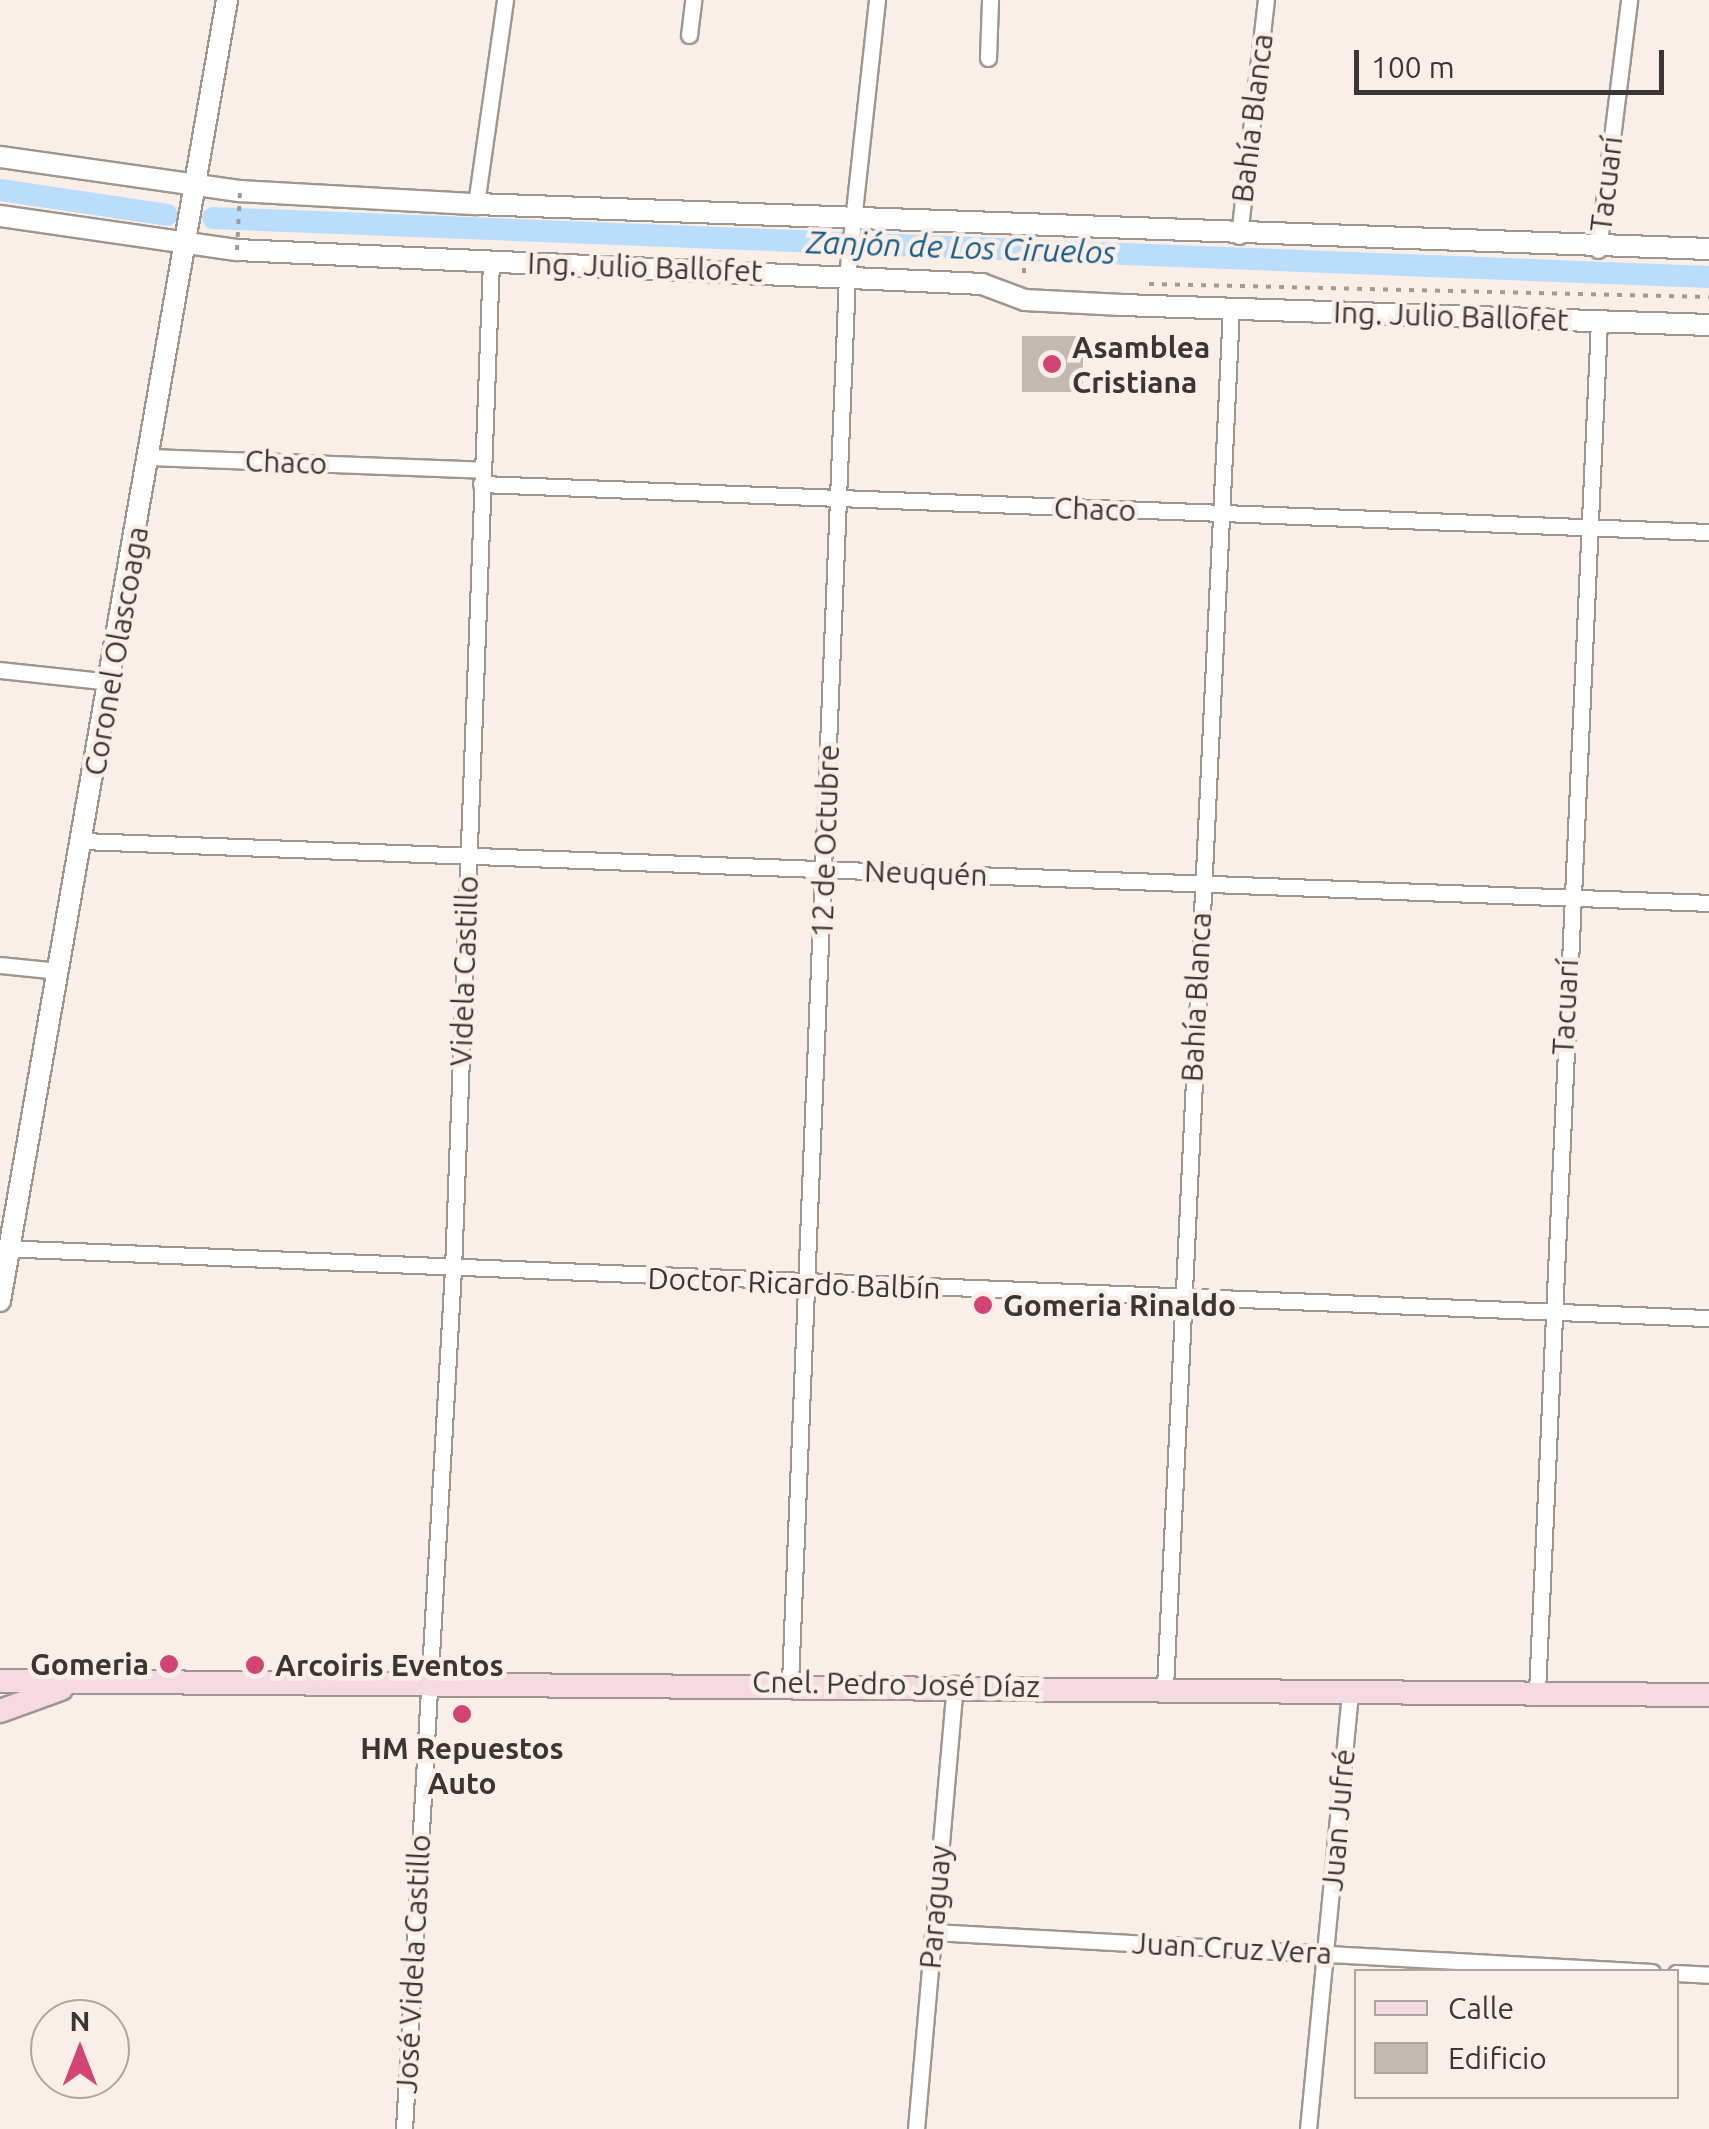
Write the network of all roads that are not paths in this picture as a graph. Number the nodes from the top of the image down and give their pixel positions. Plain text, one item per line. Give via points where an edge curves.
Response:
1 (227, 0) edge
2 (505, 0) edge
3 (693, 0) edge
4 (878, 0) edge
5 (990, 0) edge
6 (1266, 0) edge
7 (1629, 0) edge
8 (689, 35) dead end
9 (988, 58) dead end
10 (0, 157) edge
11 (196, 186) junction
12 (476, 204) junction
13 (0, 216) edge
14 (852, 226) junction
15 (1239, 236) junction
16 (189, 245) junction
17 (1709, 249) edge
18 (1598, 250) junction
19 (491, 261) junction
20 (848, 268) junction
21 (1231, 308) junction
22 (1599, 322) junction
23 (1709, 326) edge
24 (151, 457) junction
25 (482, 477) junction
26 (839, 499) junction
27 (1221, 514) junction
28 (1588, 527) junction
29 (1709, 532) edge
30 (0, 670) edge
31 (110, 682) junction
32 (82, 841) junction
33 (468, 857) junction
34 (824, 870) junction
35 (1202, 883) junction
36 (1570, 897) junction
37 (1709, 903) edge
38 (0, 965) edge
39 (59, 972) junction
40 (5, 1249) edge
41 (453, 1269) junction
42 (807, 1284) junction
43 (1182, 1296) junction
44 (0, 1302) edge
45 (1550, 1310) junction
46 (1709, 1318) edge
47 (430, 1680) junction
48 (0, 1681) edge
49 (84, 1682) junction
50 (790, 1683) junction
51 (955, 1684) junction
52 (1166, 1688) junction
53 (1350, 1690) junction
54 (1537, 1692) junction
55 (1709, 1695) edge
56 (0, 1711) edge
57 (932, 1932) junction
58 (1325, 1953) junction
59 (1600, 1969) edge
60 (1679, 1973) edge
61 (1709, 1975) edge
62 (404, 2129) edge
63 (916, 2129) edge
64 (1308, 2129) edge

1 - 11 street, Coronel Olascoaga
2 - 12 street
3 - 8 street
4 - 14 street, 12 de Octubre
5 - 9 street
6 - 15 street, Bahía Blanca
7 - 18 street, Tacuarí
10 - 11 street, Ing. Julio Ballofet
11 - 12 street, Ing. Julio Ballofet
11 - 16 street, Coronel Olascoaga
12 - 14 street, Ing. Julio Ballofet
13 - 16 street, Ing. Julio Ballofet
14 - 15 street, Ing. Julio Ballofet
14 - 20 street, 12 de Octubre
15 - 18 street, Ing. Julio Ballofet
16 - 19 street, Ing. Julio Ballofet
16 - 24 street, Coronel Olascoaga
17 - 18 street, Ing. Julio Ballofet
19 - 20 street, Ing. Julio Ballofet
19 - 25 street, Videla Castillo
20 - 21 street, Ing. Julio Ballofet via 982,284 1025,300
20 - 26 street, 12 de Octubre
21 - 22 street, Ing. Julio Ballofet
21 - 27 street, Bahía Blanca
22 - 23 street, Ing. Julio Ballofet
22 - 28 street, Tacuarí
24 - 25 street, Chaco
24 - 31 street, Coronel Olascoaga
25 - 26 street, Chaco
25 - 33 street, Videla Castillo
26 - 27 street, Chaco
26 - 34 street, 12 de Octubre
27 - 28 street, Chaco
27 - 35 street, Bahía Blanca
28 - 29 street, Chaco
28 - 36 street, Tacuarí
30 - 31 street
31 - 32 street, Coronel Olascoaga
32 - 33 street, Neuquén
32 - 39 street, Coronel Olascoaga
33 - 34 street, Neuquén
33 - 41 street, Videla Castillo
34 - 35 street, Neuquén
34 - 42 street, 12 de Octubre
35 - 36 street, Neuquén
35 - 43 street, Bahía Blanca
36 - 37 street, Neuquén
36 - 45 street, Tacuarí
38 - 39 street
39 - 40 street, Coronel Olascoaga
40 - 41 street, Doctor Ricardo Balbín
40 - 44 street, Coronel Olascoaga
41 - 42 street, Doctor Ricardo Balbín
41 - 47 street, Videla Castillo
42 - 43 street, Doctor Ricardo Balbín
42 - 50 street, 12 de Octubre
43 - 45 street, Doctor Ricardo Balbín
43 - 52 street, Bahía Blanca
45 - 46 street, Doctor Ricardo Balbín
45 - 54 street, Tacuarí
47 - 49 main road, Cnel. Pedro José Díaz
47 - 50 main road, Cnel. Pedro José Díaz
47 - 62 street, José Videla Castillo
48 - 49 main road, Cnel. Pedro José Díaz
49 - 56 main road, Cnel. Pedro José Díaz
50 - 51 main road, Cnel. Pedro José Díaz
51 - 52 main road, Cnel. Pedro José Díaz
51 - 57 street, Paraguay
52 - 53 main road, Cnel. Pedro José Díaz
53 - 54 main road, Cnel. Pedro José Díaz
53 - 58 street, Juan Jufré
54 - 55 main road, Cnel. Pedro José Díaz
57 - 58 street, Juan Cruz Vera
57 - 63 street, Paraguay
58 - 59 street, Juan Cruz Vera
58 - 64 street, Juan Jufré
60 - 61 street

